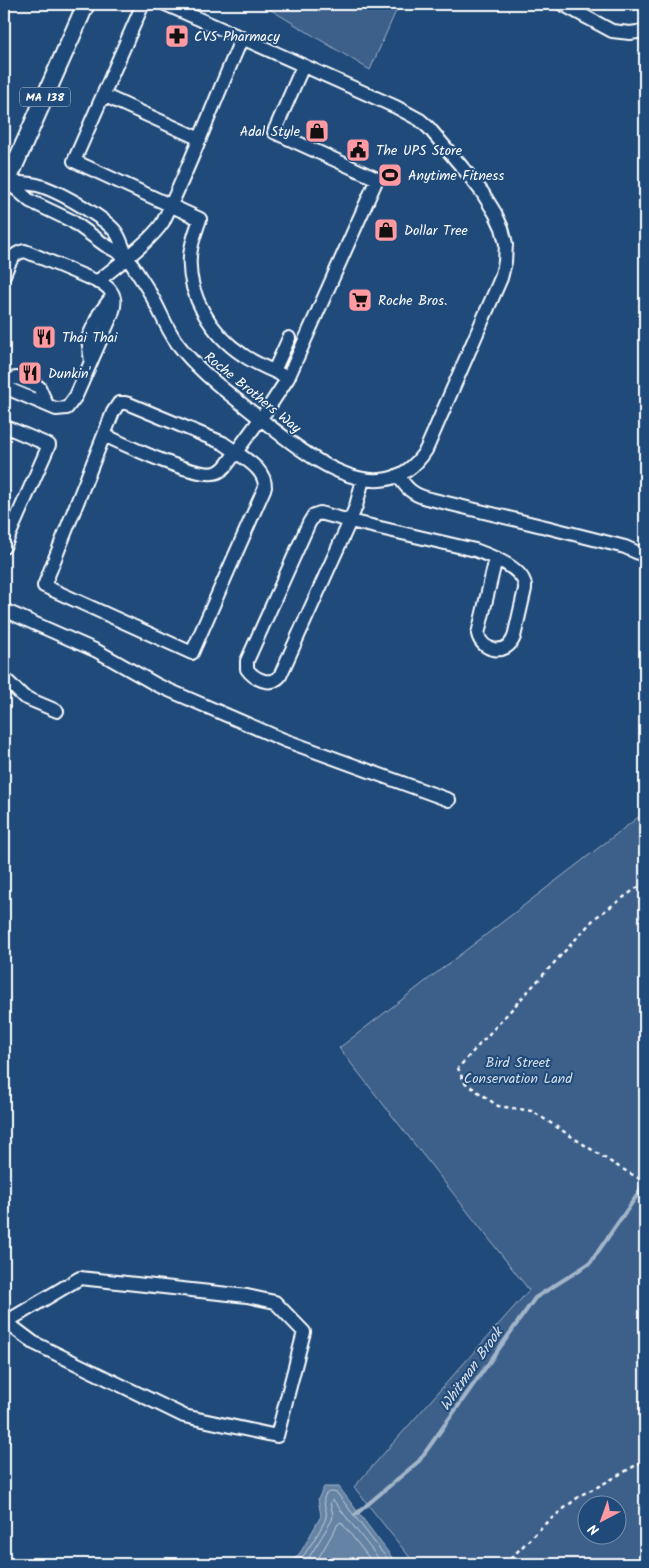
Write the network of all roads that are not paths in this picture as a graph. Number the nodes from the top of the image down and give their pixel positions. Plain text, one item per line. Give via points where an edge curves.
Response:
1 (86, 4) edge
2 (144, 4) edge
3 (165, 4) edge
4 (562, 4) edge
5 (645, 31) edge
6 (242, 38) junction
7 (303, 66) junction
8 (103, 95) junction
9 (200, 139) junction
10 (5, 184) edge
11 (171, 205) junction
12 (127, 257) junction
13 (4, 275) edge
14 (97, 282) junction
15 (288, 338) dead end
16 (274, 371) junction
17 (288, 378) junction
18 (4, 380) edge
19 (4, 387) edge
20 (47, 405) junction
21 (261, 419) junction
22 (4, 426) edge
23 (104, 435) junction
24 (236, 452) junction
25 (403, 472) junction
26 (363, 479) junction
27 (350, 521) junction
28 (4, 547) edge
29 (645, 556) edge
30 (496, 558) junction
31 (4, 610) edge
32 (4, 678) edge
33 (57, 711) dead end
34 (449, 800) dead end
35 (5, 1322) edge

1 - 10 main road, MA 138
2 - 8 street
3 - 6 street
4 - 5 street via 612,31
6 - 7 street
6 - 9 street
7 - 17 street via 274,132 377,179
7 - 25 street via 420,120 482,192 502,228 506,244 501,278 429,444 418,461
8 - 9 street
8 - 11 street via 74,161
9 - 11 street
10 - 12 street, Roche Brothers Way via 30,201 72,221
10 - 12 street, Roche Brothers Way via 38,185 72,200 116,232
11 - 12 street via 156,231
11 - 16 street via 200,219 190,265 195,292 205,315 219,335 238,352
12 - 14 street
12 - 21 street, Roche Brothers Way via 171,334 190,359
13 - 14 street via 13,256 24,251
14 - 20 street via 113,295 114,309 70,405 60,410
15 - 16 street
16 - 17 street
17 - 21 street
18 - 20 street via 17,378 39,387
19 - 20 street
21 - 24 street
21 - 26 street, Roche Brothers Way via 318,461
22 - 28 street via 49,445
23 - 24 street via 167,463 211,474 223,469
23 - 24 street via 115,408 125,402 223,442
23 - 24 street via 44,586 192,653 265,487 260,472
25 - 26 street, Roche Brothers Way via 380,480
25 - 29 street via 405,486 414,494 606,542
26 - 27 street
27 - 27 street via 323,513 311,520 247,661 247,669 255,677 269,682 280,676
27 - 30 street via 475,550
30 - 30 street via 521,576 526,585 513,640 508,648 500,649 484,645 478,634
31 - 34 street via 97,651 144,679 284,740
32 - 33 street via 24,697
35 - 35 street via 80,1278 247,1296 275,1302 304,1332 278,1436 184,1416 34,1343

